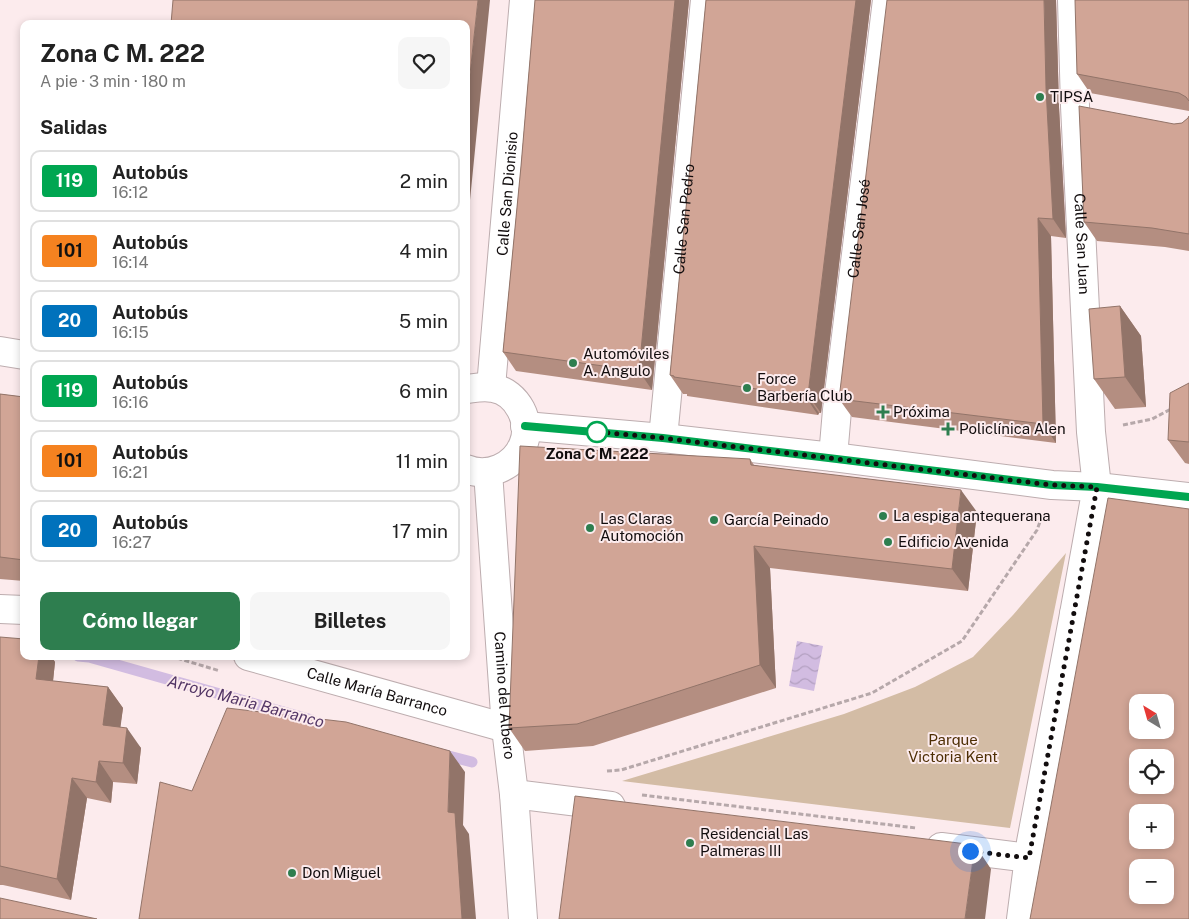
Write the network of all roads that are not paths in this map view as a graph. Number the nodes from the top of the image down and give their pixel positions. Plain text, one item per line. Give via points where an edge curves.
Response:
1 (524, 0) edge
2 (705, 0) edge
3 (887, 0) edge
4 (1072, 0) edge
5 (1075, 106) junction
6 (1104, 111) edge
7 (0, 351) edge
8 (20, 354) edge
9 (478, 388) edge
10 (525, 426) junction
11 (663, 438) junction
12 (833, 458) junction
13 (477, 471) edge
14 (1097, 487) junction
15 (1189, 497) edge
16 (0, 609) edge
17 (20, 610) edge
18 (262, 660) edge
19 (506, 728) junction
20 (514, 794) junction
21 (633, 801) edge
22 (922, 837) edge
23 (1029, 858) junction
24 (523, 919) edge
25 (1021, 919) edge

1 - 9 street, Calle San Dionisio
2 - 11 street, Calle San Pedro
3 - 12 street, Calle San José
4 - 5 street, Calle San Juan
5 - 6 street
5 - 14 street, Calle San Juan via 1091,432
7 - 8 street
9 - 10 street via 495,388 508,394 518,404
10 - 11 street
10 - 13 street via 524,444 508,464 497,470
11 - 12 street
12 - 14 street via 1052,485
13 - 19 street, Camino del Albero
14 - 15 street
14 - 23 street, Calle San Juan
16 - 17 street
18 - 19 street, Calle María Barranco
19 - 20 street, Camino del Albero
20 - 21 street
20 - 24 street, Camino del Albero
22 - 23 street
23 - 25 street, Calle San Juan

